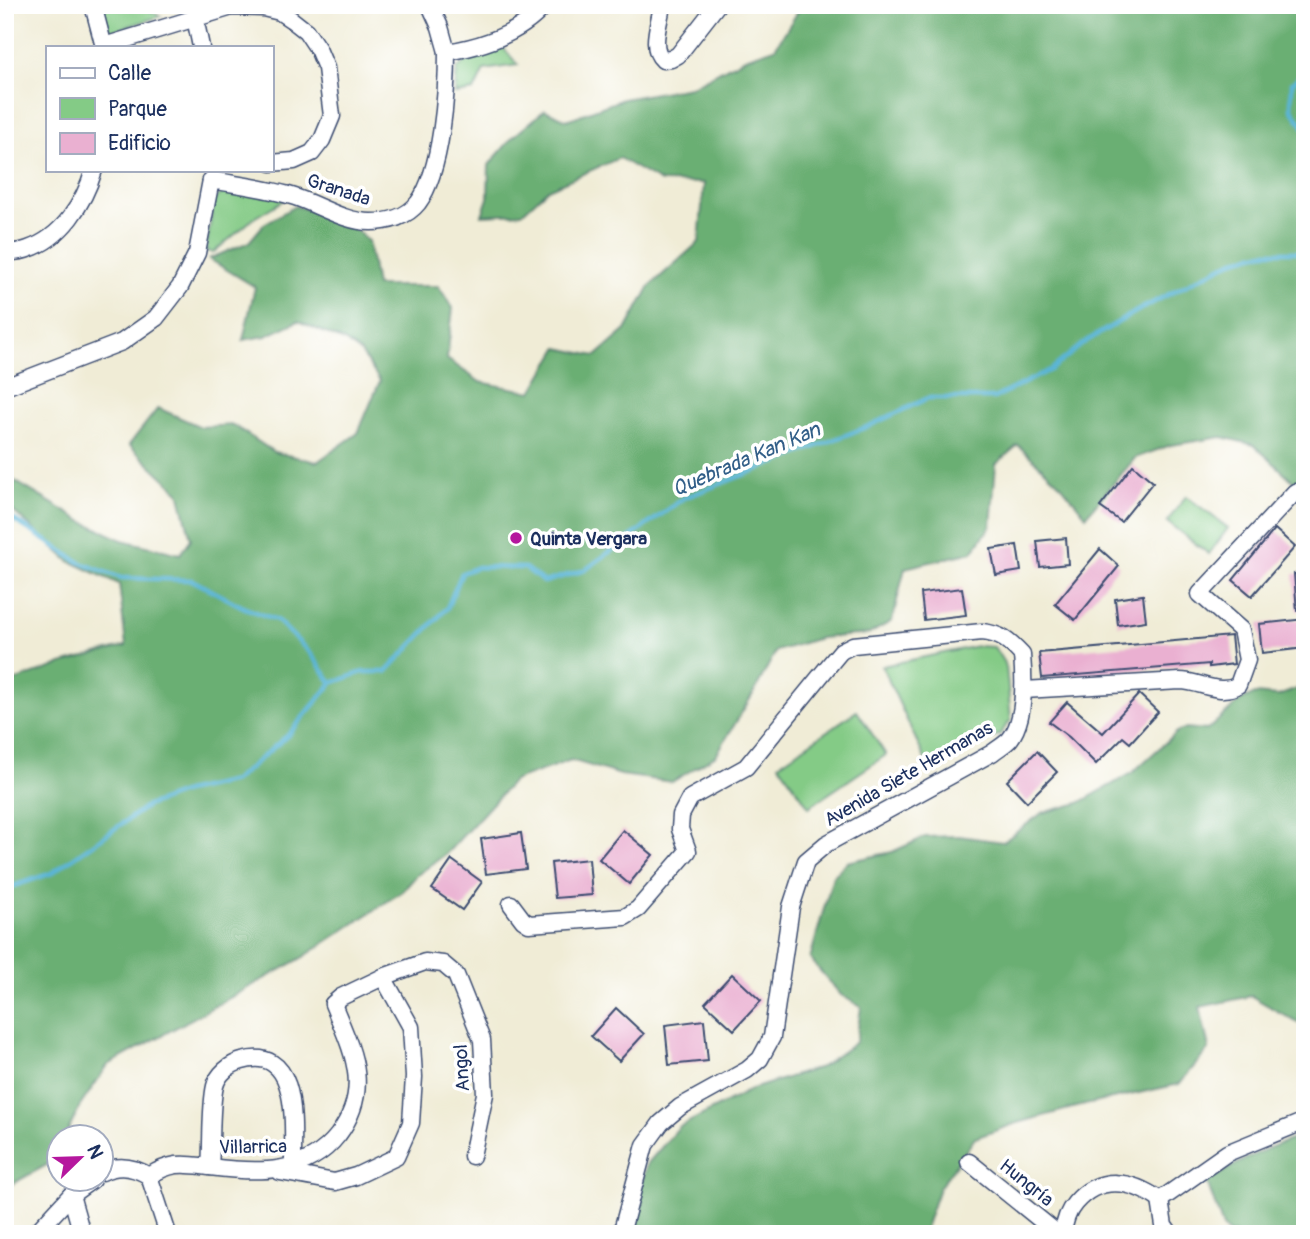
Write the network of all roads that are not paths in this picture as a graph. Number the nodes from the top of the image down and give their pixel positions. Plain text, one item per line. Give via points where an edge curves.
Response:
1 (93, 5) edge
2 (430, 5) edge
3 (545, 5) edge
4 (662, 5) edge
5 (717, 5) edge
6 (195, 18) junction
7 (104, 46) edge
8 (107, 46) edge
9 (201, 46) edge
10 (447, 52) junction
11 (273, 163) edge
12 (93, 172) edge
13 (215, 175) edge
14 (5, 253) edge
15 (5, 387) edge
16 (1296, 492) dead end
17 (1024, 690) junction
18 (511, 904) dead end
19 (425, 962) joint
20 (383, 977) junction
21 (1305, 1121) edge
22 (472, 1156) dead end
23 (969, 1162) dead end
24 (210, 1167) junction
25 (293, 1167) junction
26 (116, 1168) edge
27 (268, 1170) junction
28 (149, 1176) junction
29 (71, 1195) joint
30 (1160, 1200) junction
31 (35, 1234) edge
32 (82, 1234) edge
33 (168, 1234) edge
34 (621, 1234) edge
35 (1060, 1234) edge
36 (1170, 1234) edge

1 - 7 street
2 - 10 street, Granada
3 - 10 street via 525,24 495,40
4 - 5 street via 655,46 663,60 678,55
6 - 8 street
6 - 9 street
6 - 11 street via 232,7 279,12 306,31 318,49 326,68 332,116 312,153
10 - 13 street, Granada via 447,89 433,166 418,204 400,218 369,222 338,215 282,193
12 - 14 street via 79,205 57,233 28,249
13 - 15 street, Granada via 197,253 172,300 156,318 122,342
16 - 17 street via 1200,594 1241,630 1247,660 1238,685 1224,691 1180,681
17 - 18 street, Avenida Siete Hermanas via 1022,655 996,633 853,645 841,651 746,766 690,798 680,829 688,850 638,909 625,917 529,924
17 - 34 street, Avenida Siete Hermanas via 1009,741 826,844 806,861 791,907 772,1037 760,1059 747,1070 680,1107 661,1123 645,1145
19 - 20 street, Villarrica
19 - 22 street, Angol via 443,964 456,975 482,1040 485,1094
20 - 25 street, Villarrica via 334,1004 355,1059 353,1105 326,1148
20 - 27 street via 411,1027 411,1123 396,1157 335,1182
21 - 30 street via 1227,1153
23 - 35 street, Hungría
24 - 25 street via 215,1085 230,1066 253,1059 275,1067 290,1086
24 - 27 street, Villarrica
24 - 28 street, Villarrica via 177,1164
25 - 27 street, Villarrica
26 - 28 street via 128,1167
28 - 33 street
29 - 31 street
29 - 32 street
30 - 35 street via 1131,1185 1107,1182 1086,1191 1071,1209
30 - 36 street

